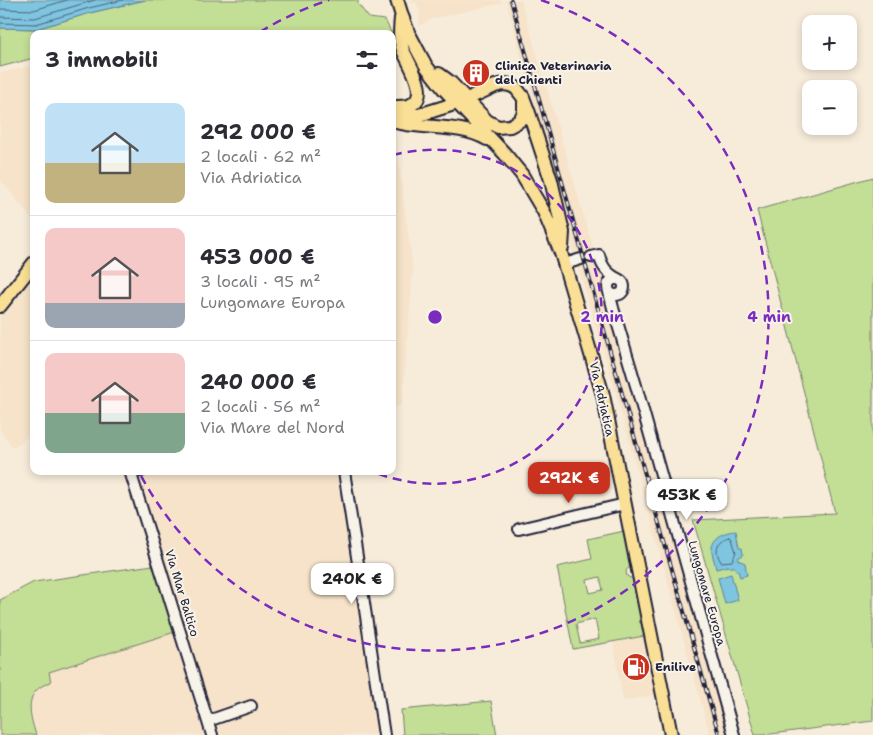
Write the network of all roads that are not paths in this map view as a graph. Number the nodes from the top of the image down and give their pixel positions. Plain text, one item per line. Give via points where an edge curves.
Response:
1 (399, 8) edge
2 (426, 66) junction
3 (474, 96) dead end
4 (524, 102) junction
5 (451, 105) dead end
6 (396, 107) edge
7 (396, 115) edge
8 (396, 122) edge
9 (494, 142) junction
10 (563, 258) junction
11 (30, 268) edge
12 (618, 279) junction
13 (609, 292) junction
14 (620, 295) junction
15 (0, 306) edge
16 (615, 314) junction
17 (135, 475) edge
18 (345, 475) edge
19 (625, 504) junction
20 (519, 529) dead end
21 (251, 706) dead end
22 (208, 721) junction
23 (212, 735) edge
24 (384, 735) edge
25 (671, 735) edge
26 (734, 735) edge

1 - 2 main road, Via Adriatica
1 - 6 main road via 403,50 419,90 413,103
2 - 4 main road via 450,82 498,127 519,121 524,113
2 - 9 main road, Via Adriatica
3 - 4 main road via 495,86 507,85 518,90
4 - 10 main road via 551,180 563,232
5 - 7 main road via 419,115
8 - 9 main road via 470,131
9 - 10 main road, Via Adriatica via 534,194
10 - 12 street via 590,257
10 - 19 main road, Via Adriatica via 603,396
11 - 15 main road
12 - 13 street via 610,282
12 - 14 street via 624,286
13 - 14 street
13 - 16 street, Lungomare Europa
14 - 16 street
16 - 26 street, Lungomare Europa
17 - 22 street, Via Mar Baltico
18 - 24 street
19 - 20 street
19 - 25 main road, Via Adriatica
21 - 22 street
22 - 23 street, Via Mar Baltico

